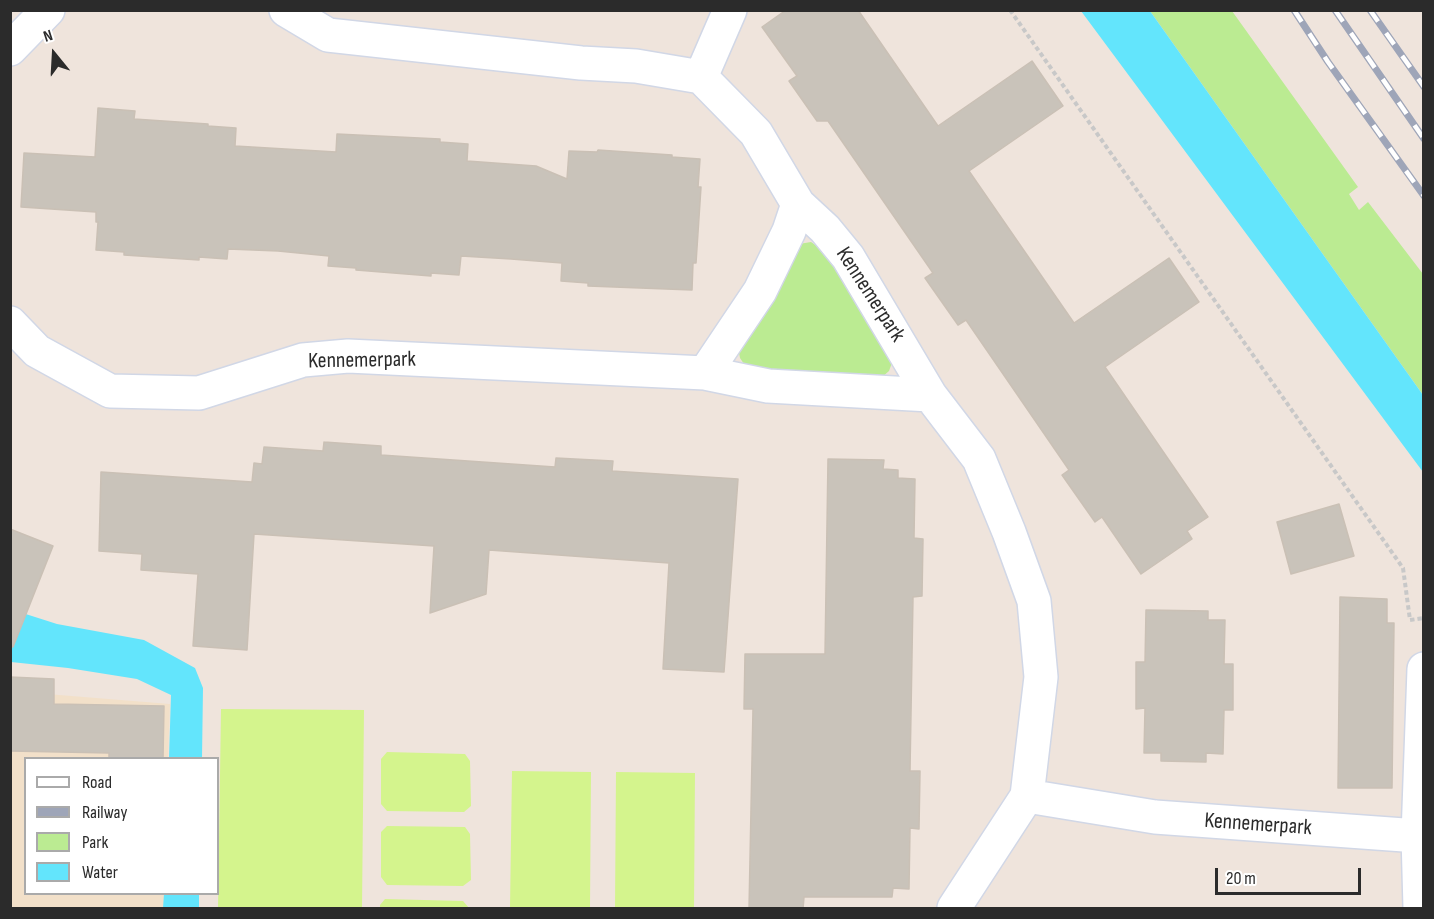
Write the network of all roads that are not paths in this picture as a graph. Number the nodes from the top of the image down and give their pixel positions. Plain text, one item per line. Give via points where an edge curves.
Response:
1 (48, 10) edge
2 (286, 10) edge
3 (730, 10) edge
4 (10, 49) edge
5 (701, 76) junction
6 (798, 204) junction
7 (10, 323) edge
8 (705, 373) junction
9 (930, 395) junction
10 (1424, 669) edge
11 (1027, 796) junction
12 (1418, 836) junction
13 (954, 909) edge
14 (1420, 909) edge

1 - 4 street
2 - 5 street via 328,35
3 - 5 street
5 - 6 street, Kennemerpark via 756,133
6 - 8 street via 759,291
6 - 9 street, Kennemerpark via 848,257
7 - 8 street, Kennemerpark via 37,351 111,391 199,393 303,360 348,356
8 - 9 street, Kennemerpark via 768,386
9 - 11 street, Kennemerpark via 979,459 1034,601 1041,677
10 - 12 street
11 - 12 street, Kennemerpark via 1155,817
11 - 13 street, Kennemerpark
12 - 14 street

